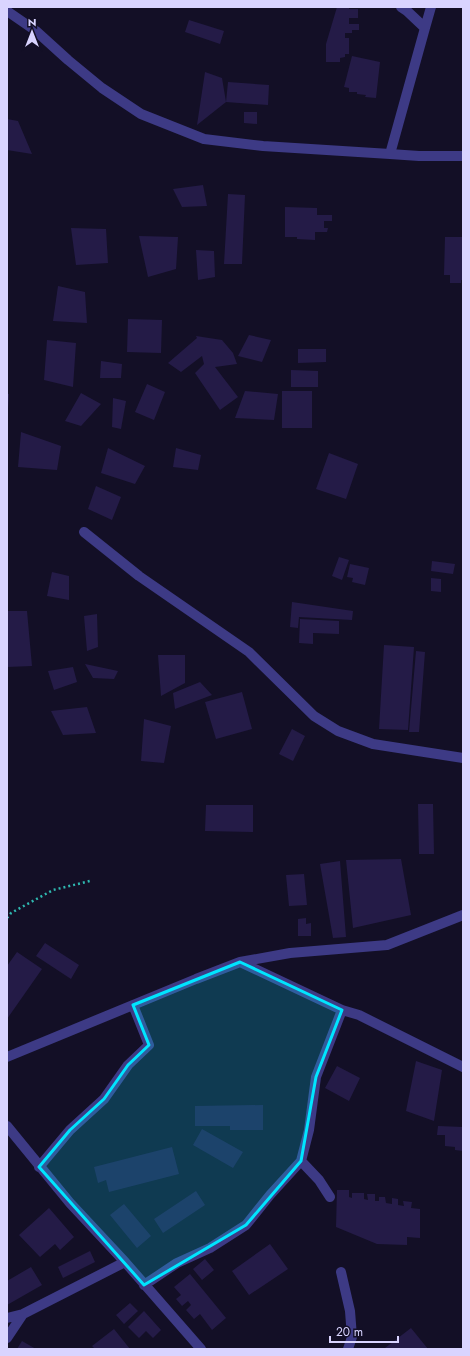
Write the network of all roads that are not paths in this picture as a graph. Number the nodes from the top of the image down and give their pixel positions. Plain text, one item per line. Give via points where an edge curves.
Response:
1 (401, 7) edge
2 (431, 7) edge
3 (7, 11) edge
4 (425, 28) junction
5 (390, 154) junction
6 (463, 156) edge
7 (84, 532) dead end
8 (463, 758) edge
9 (463, 915) edge
10 (240, 962) junction
11 (133, 1005) junction
12 (342, 1010) junction
13 (7, 1057) edge
14 (463, 1067) edge
15 (7, 1126) edge
16 (301, 1161) junction
17 (39, 1167) junction
18 (330, 1198) dead end
19 (125, 1262) junction
20 (341, 1272) dead end
21 (144, 1285) junction
22 (23, 1314) junction
23 (7, 1318) edge
24 (7, 1338) edge
25 (200, 1349) edge
26 (348, 1349) edge

1 - 4 street
2 - 4 street
3 - 5 street via 36,30 102,88 141,114 204,139 263,146
4 - 5 street
5 - 6 street
7 - 8 street via 139,576 248,652 314,716 338,731 373,744
9 - 10 street via 387,945 290,953
10 - 11 street
10 - 12 street
11 - 13 street
11 - 17 street via 149,1045 128,1065 104,1099 70,1130
12 - 14 street via 359,1015
12 - 16 street via 316,1077 309,1130
15 - 17 street
16 - 18 street via 319,1180
16 - 21 street via 246,1225 210,1248 177,1263
17 - 19 street
19 - 21 street
19 - 22 street
20 - 26 street via 350,1311 352,1337
21 - 25 street
22 - 23 street
22 - 24 street

